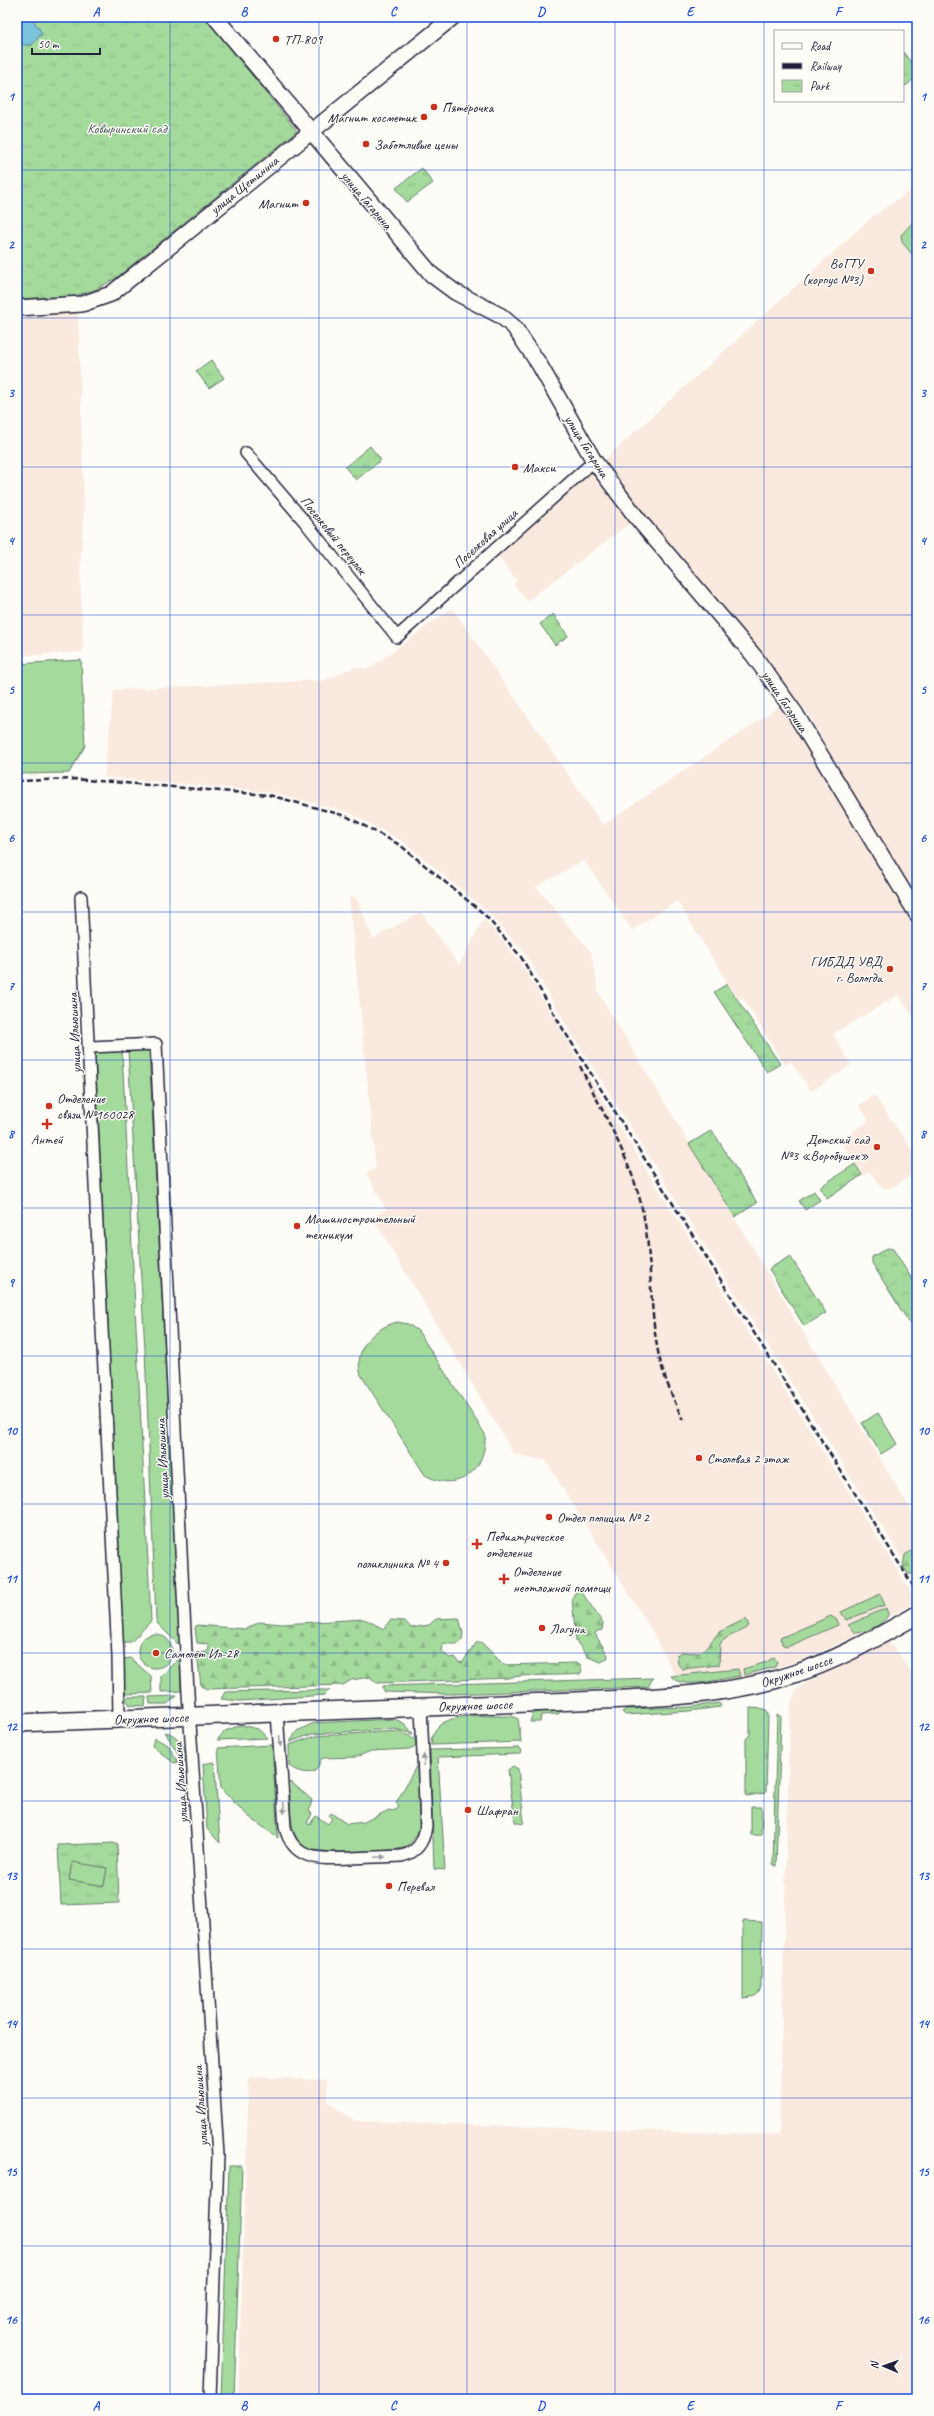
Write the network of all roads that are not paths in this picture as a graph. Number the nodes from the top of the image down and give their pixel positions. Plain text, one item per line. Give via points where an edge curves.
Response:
1 (215, 17) edge
2 (453, 17) edge
3 (310, 132) junction
4 (17, 308) edge
5 (246, 453) dead end
6 (594, 462) junction
7 (397, 637) joint
8 (81, 898) dead end
9 (917, 914) edge
10 (90, 1047) junction
11 (917, 1615) edge
12 (421, 1707) junction
13 (277, 1714) junction
14 (190, 1716) junction
15 (119, 1719) junction
16 (17, 1723) edge
17 (210, 2399) edge

1 - 3 street, улица Гагарина
2 - 3 street, улица Щетинина
3 - 4 street, улица Щетинина via 111,294 82,304
3 - 6 street, улица Гагарина via 432,275 455,292 501,316 514,327 539,364
5 - 7 street, Поселковый переулок
6 - 7 street, Поселковая улица
6 - 9 street, улица Гагарина via 637,518 754,656 795,713
8 - 10 street, улица Ильюшина
10 - 14 street, улица Ильюшина via 156,1044
10 - 15 street, улица Ильюшина
11 - 12 main road, Окружное шоссе via 832,1660 790,1676 746,1687 634,1699
12 - 13 main road, Окружное шоссе
13 -> 12 street via 285,1827 291,1843 304,1854 320,1859 401,1856 419,1846 425,1833
13 - 14 main road, Окружное шоссе
14 - 15 main road, Окружное шоссе
14 - 17 street, улица Ильюшина via 218,2155
15 - 16 main road, Окружное шоссе

